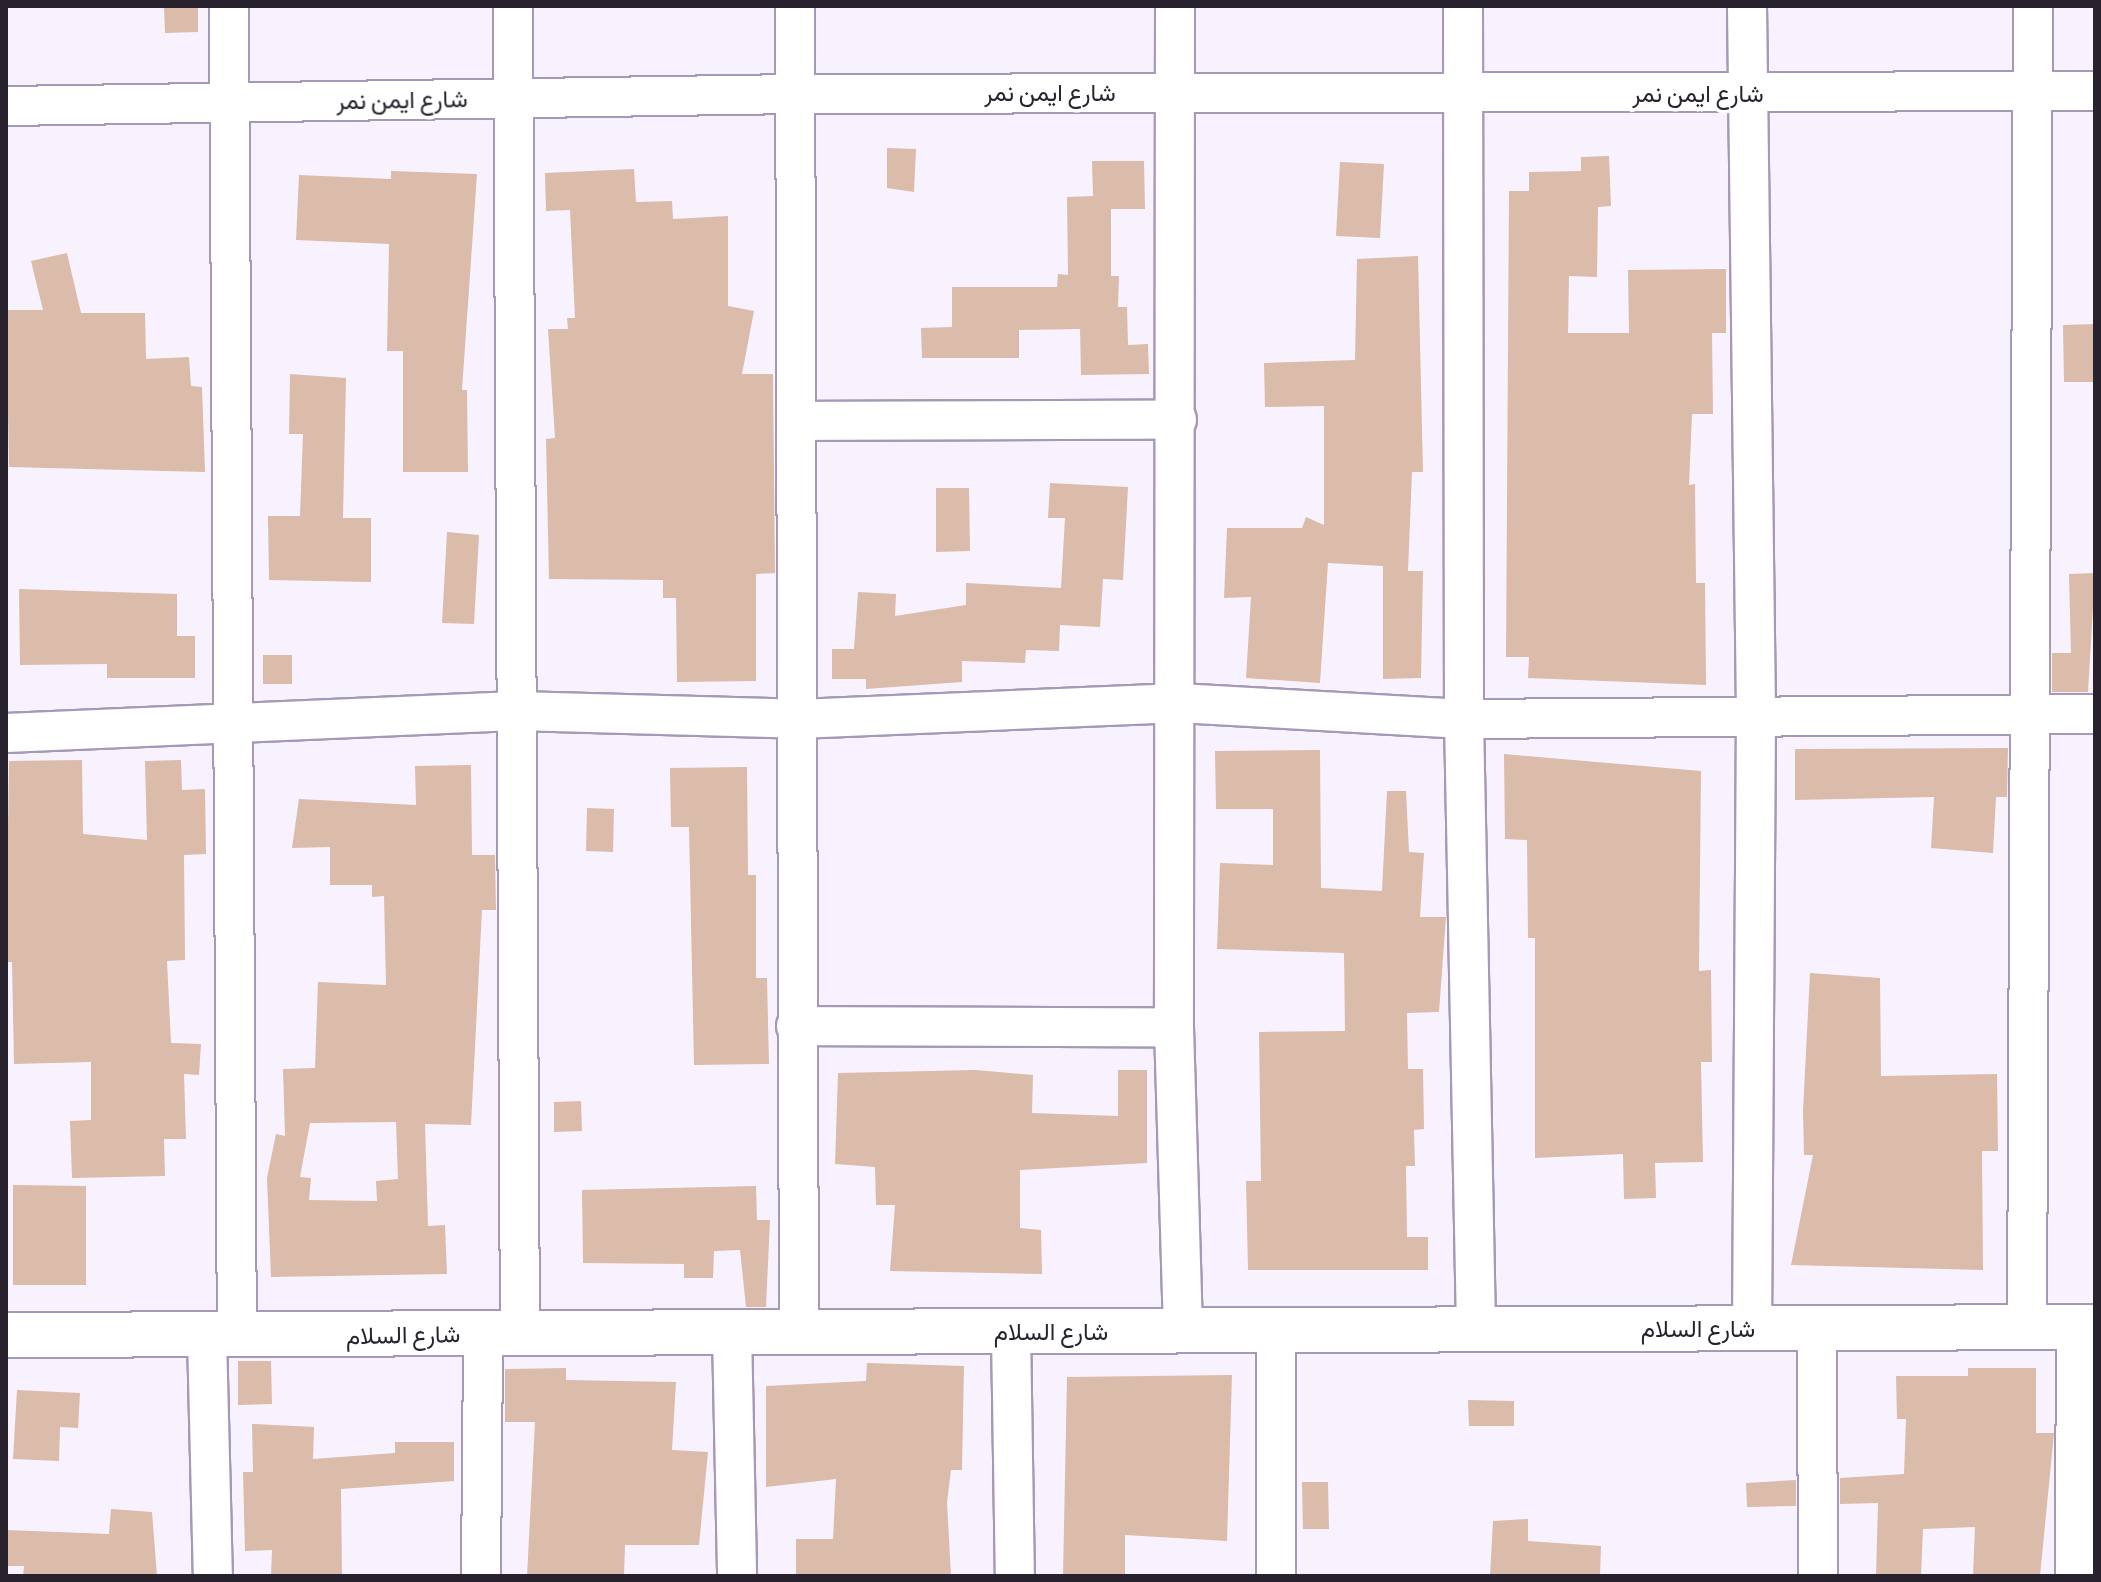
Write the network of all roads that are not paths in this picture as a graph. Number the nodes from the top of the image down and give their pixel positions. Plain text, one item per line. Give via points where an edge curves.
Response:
1 (229, 6) edge
2 (513, 6) edge
3 (795, 6) edge
4 (1175, 6) edge
5 (1463, 6) edge
6 (1747, 6) edge
7 (2033, 6) edge
8 (1175, 91) junction
9 (2034, 91) junction
10 (2095, 91) edge
11 (1464, 92) junction
12 (796, 94) junction
13 (1748, 94) junction
14 (514, 98) junction
15 (231, 100) junction
16 (6, 106) edge
17 (1177, 420) junction
18 (797, 421) junction
19 (1179, 703) junction
20 (517, 711) junction
21 (1756, 713) junction
22 (2095, 714) edge
23 (2033, 715) junction
24 (798, 719) junction
25 (1464, 719) junction
26 (238, 720) junction
27 (6, 733) edge
28 (796, 1026) junction
29 (1174, 1027) junction
30 (1476, 1326) junction
31 (1817, 1326) junction
32 (2027, 1326) junction
33 (2086, 1327) edge
34 (1752, 1328) junction
35 (1011, 1331) junction
36 (1183, 1331) junction
37 (732, 1332) junction
38 (799, 1332) junction
39 (1276, 1332) junction
40 (502, 1333) junction
41 (6, 1335) edge
42 (222, 1336) junction
43 (213, 1576) edge
44 (481, 1576) edge
45 (737, 1576) edge
46 (1015, 1576) edge
47 (1276, 1576) edge
48 (1818, 1576) edge
49 (2075, 1576) edge

1 - 15 street
2 - 14 street
3 - 12 street
4 - 8 street
5 - 11 street
6 - 13 street
7 - 9 street
8 - 11 street, شارع ايمن نمر
8 - 12 street, شارع ايمن نمر
8 - 17 street
9 - 10 street, شارع ايمن نمر
9 - 13 street, شارع ايمن نمر
9 - 23 street
11 - 13 street, شارع ايمن نمر
11 - 25 street
12 - 14 street, شارع ايمن نمر
12 - 18 street
13 - 21 street
14 - 15 street, شارع ايمن نمر
14 - 20 street
15 - 16 street, شارع ايمن نمر
15 - 26 street
17 - 18 street
17 - 19 street
18 - 24 street
19 - 24 street
19 - 25 street
19 - 29 street
20 - 24 street
20 - 26 street
20 - 40 street
21 - 23 street
21 - 25 street
21 - 34 street
22 - 23 street
23 - 32 street
24 - 28 street
25 - 30 street
26 - 27 street
26 - 42 street
28 - 29 street
28 - 38 street
29 - 36 street
30 - 34 street, شارع السلام
30 - 39 street, شارع السلام
31 - 32 street, شارع السلام
31 - 34 street, شارع السلام
31 - 48 street
32 - 33 street, شارع السلام
33 - 49 street
35 - 36 street, شارع السلام
35 - 38 street, شارع السلام
35 - 46 street
36 - 39 street, شارع السلام
37 - 38 street, شارع السلام
37 - 40 street, شارع السلام
37 - 45 street
39 - 47 street
40 - 42 street, شارع السلام
40 - 44 street
41 - 42 street, شارع السلام
42 - 43 street

